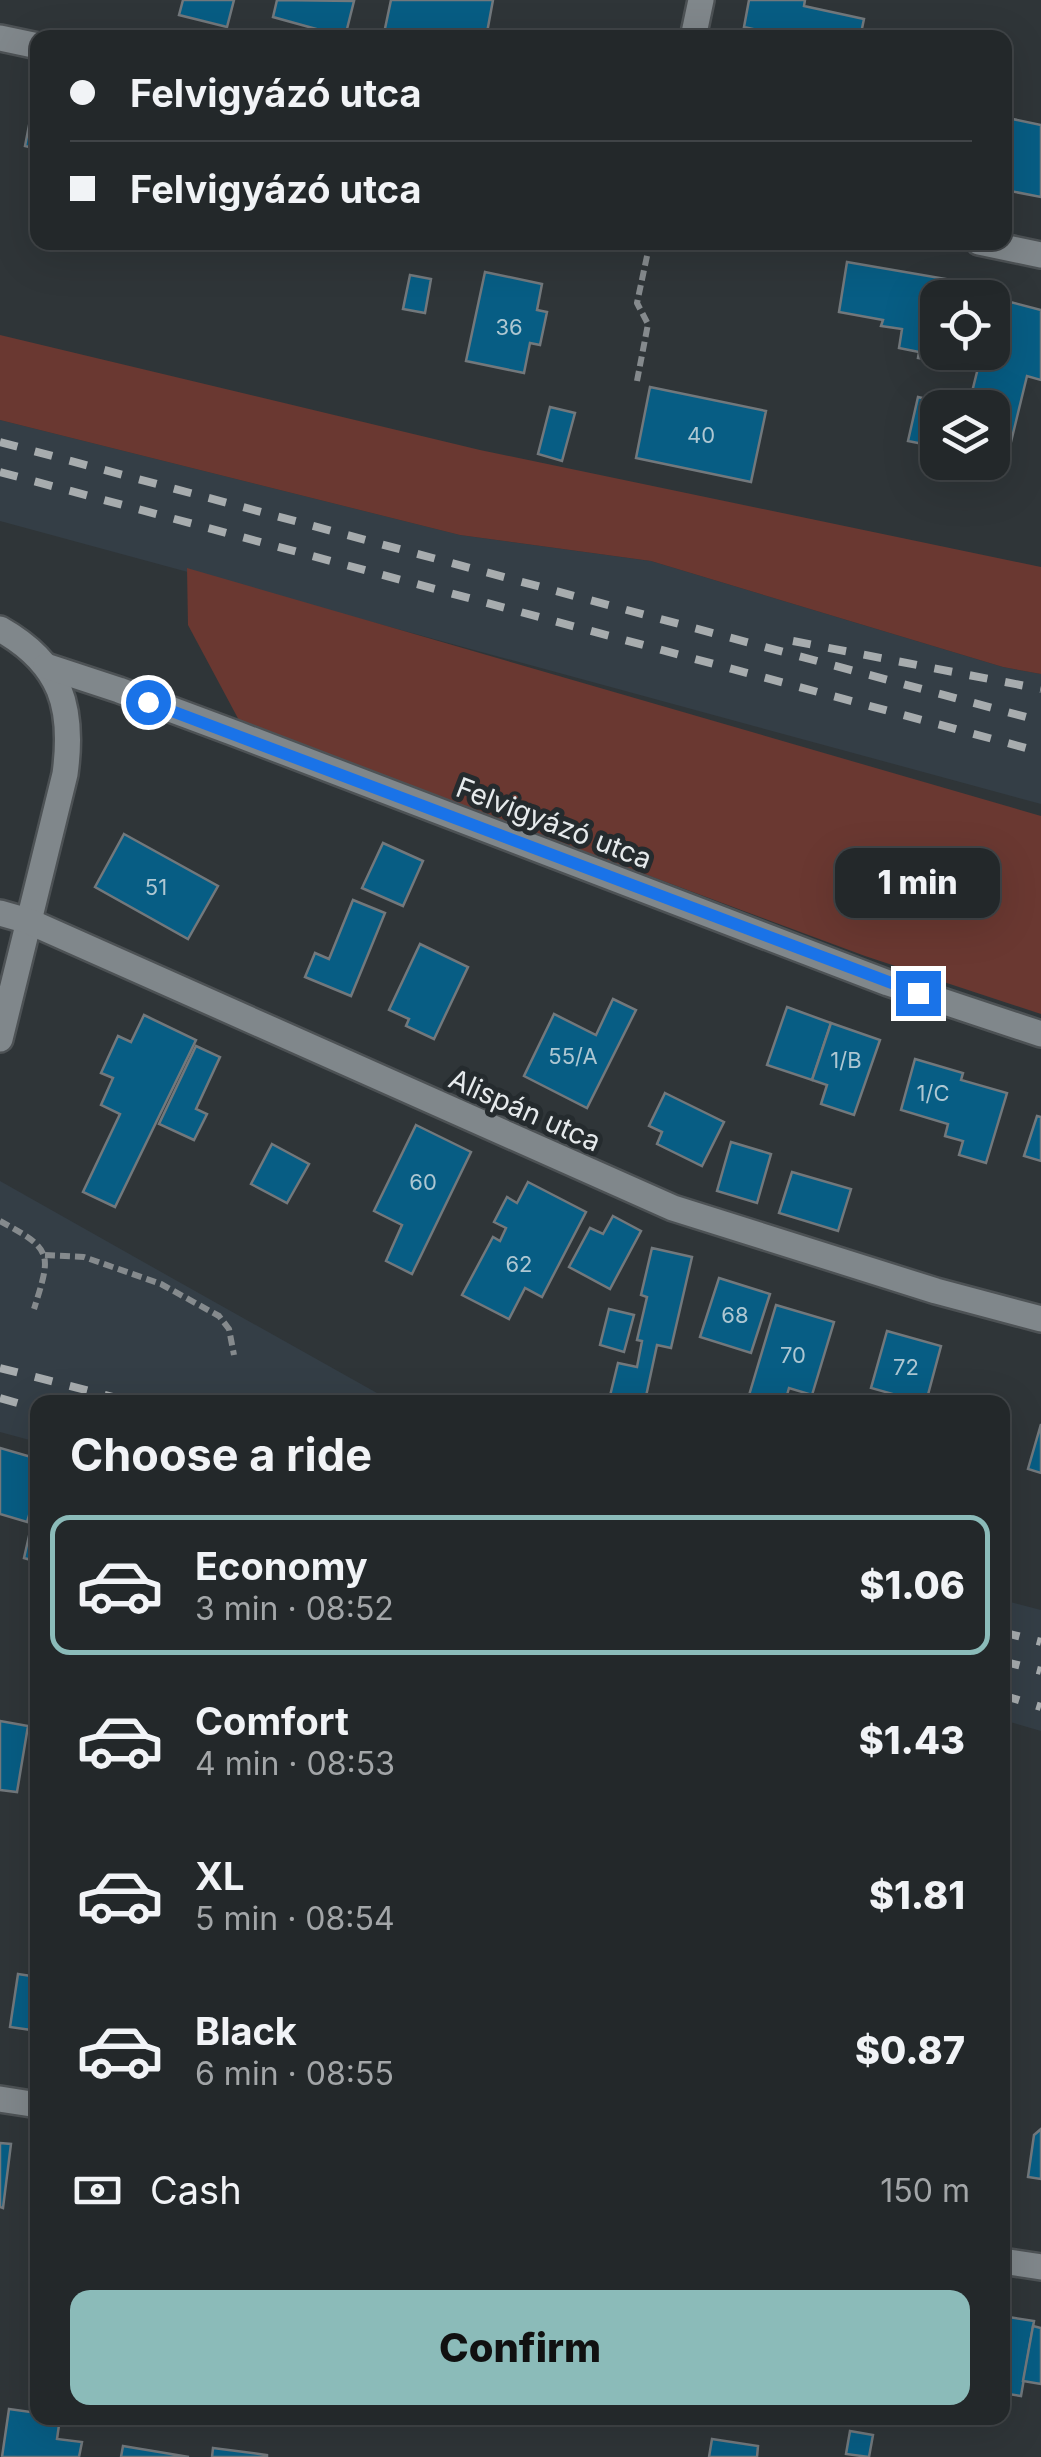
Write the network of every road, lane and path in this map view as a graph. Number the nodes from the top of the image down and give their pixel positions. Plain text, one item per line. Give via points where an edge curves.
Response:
1 (701, 0) edge
2 (695, 30) edge
3 (0, 38) edge
4 (30, 44) edge
5 (1012, 249) edge
6 (648, 250) edge
7 (1041, 255) edge
8 (637, 381) dead end
9 (0, 630) edge
10 (46, 666) junction
11 (0, 912) edge
12 (28, 921) junction
13 (1041, 1034) edge
14 (0, 1039) edge
15 (0, 1221) edge
16 (45, 1255) junction
17 (34, 1309) dead end
18 (1041, 1319) edge
19 (234, 1355) dead end
20 (0, 2099) edge
21 (30, 2104) edge
22 (1010, 2262) edge
23 (1041, 2268) edge

1 - 2 street
3 - 4 street
5 - 7 street
6 - 8 path via 638,302 648,324
9 - 10 street
10 - 12 street via 62,693 69,746
10 - 13 street, Felvigyázó utca via 888,983
11 - 12 street, Alispán utca
12 - 14 street
12 - 18 street, Alispán utca via 672,1208
15 - 16 path
16 - 17 path
16 - 19 path via 84,1256 161,1284 219,1316 230,1329
20 - 21 street
22 - 23 street

